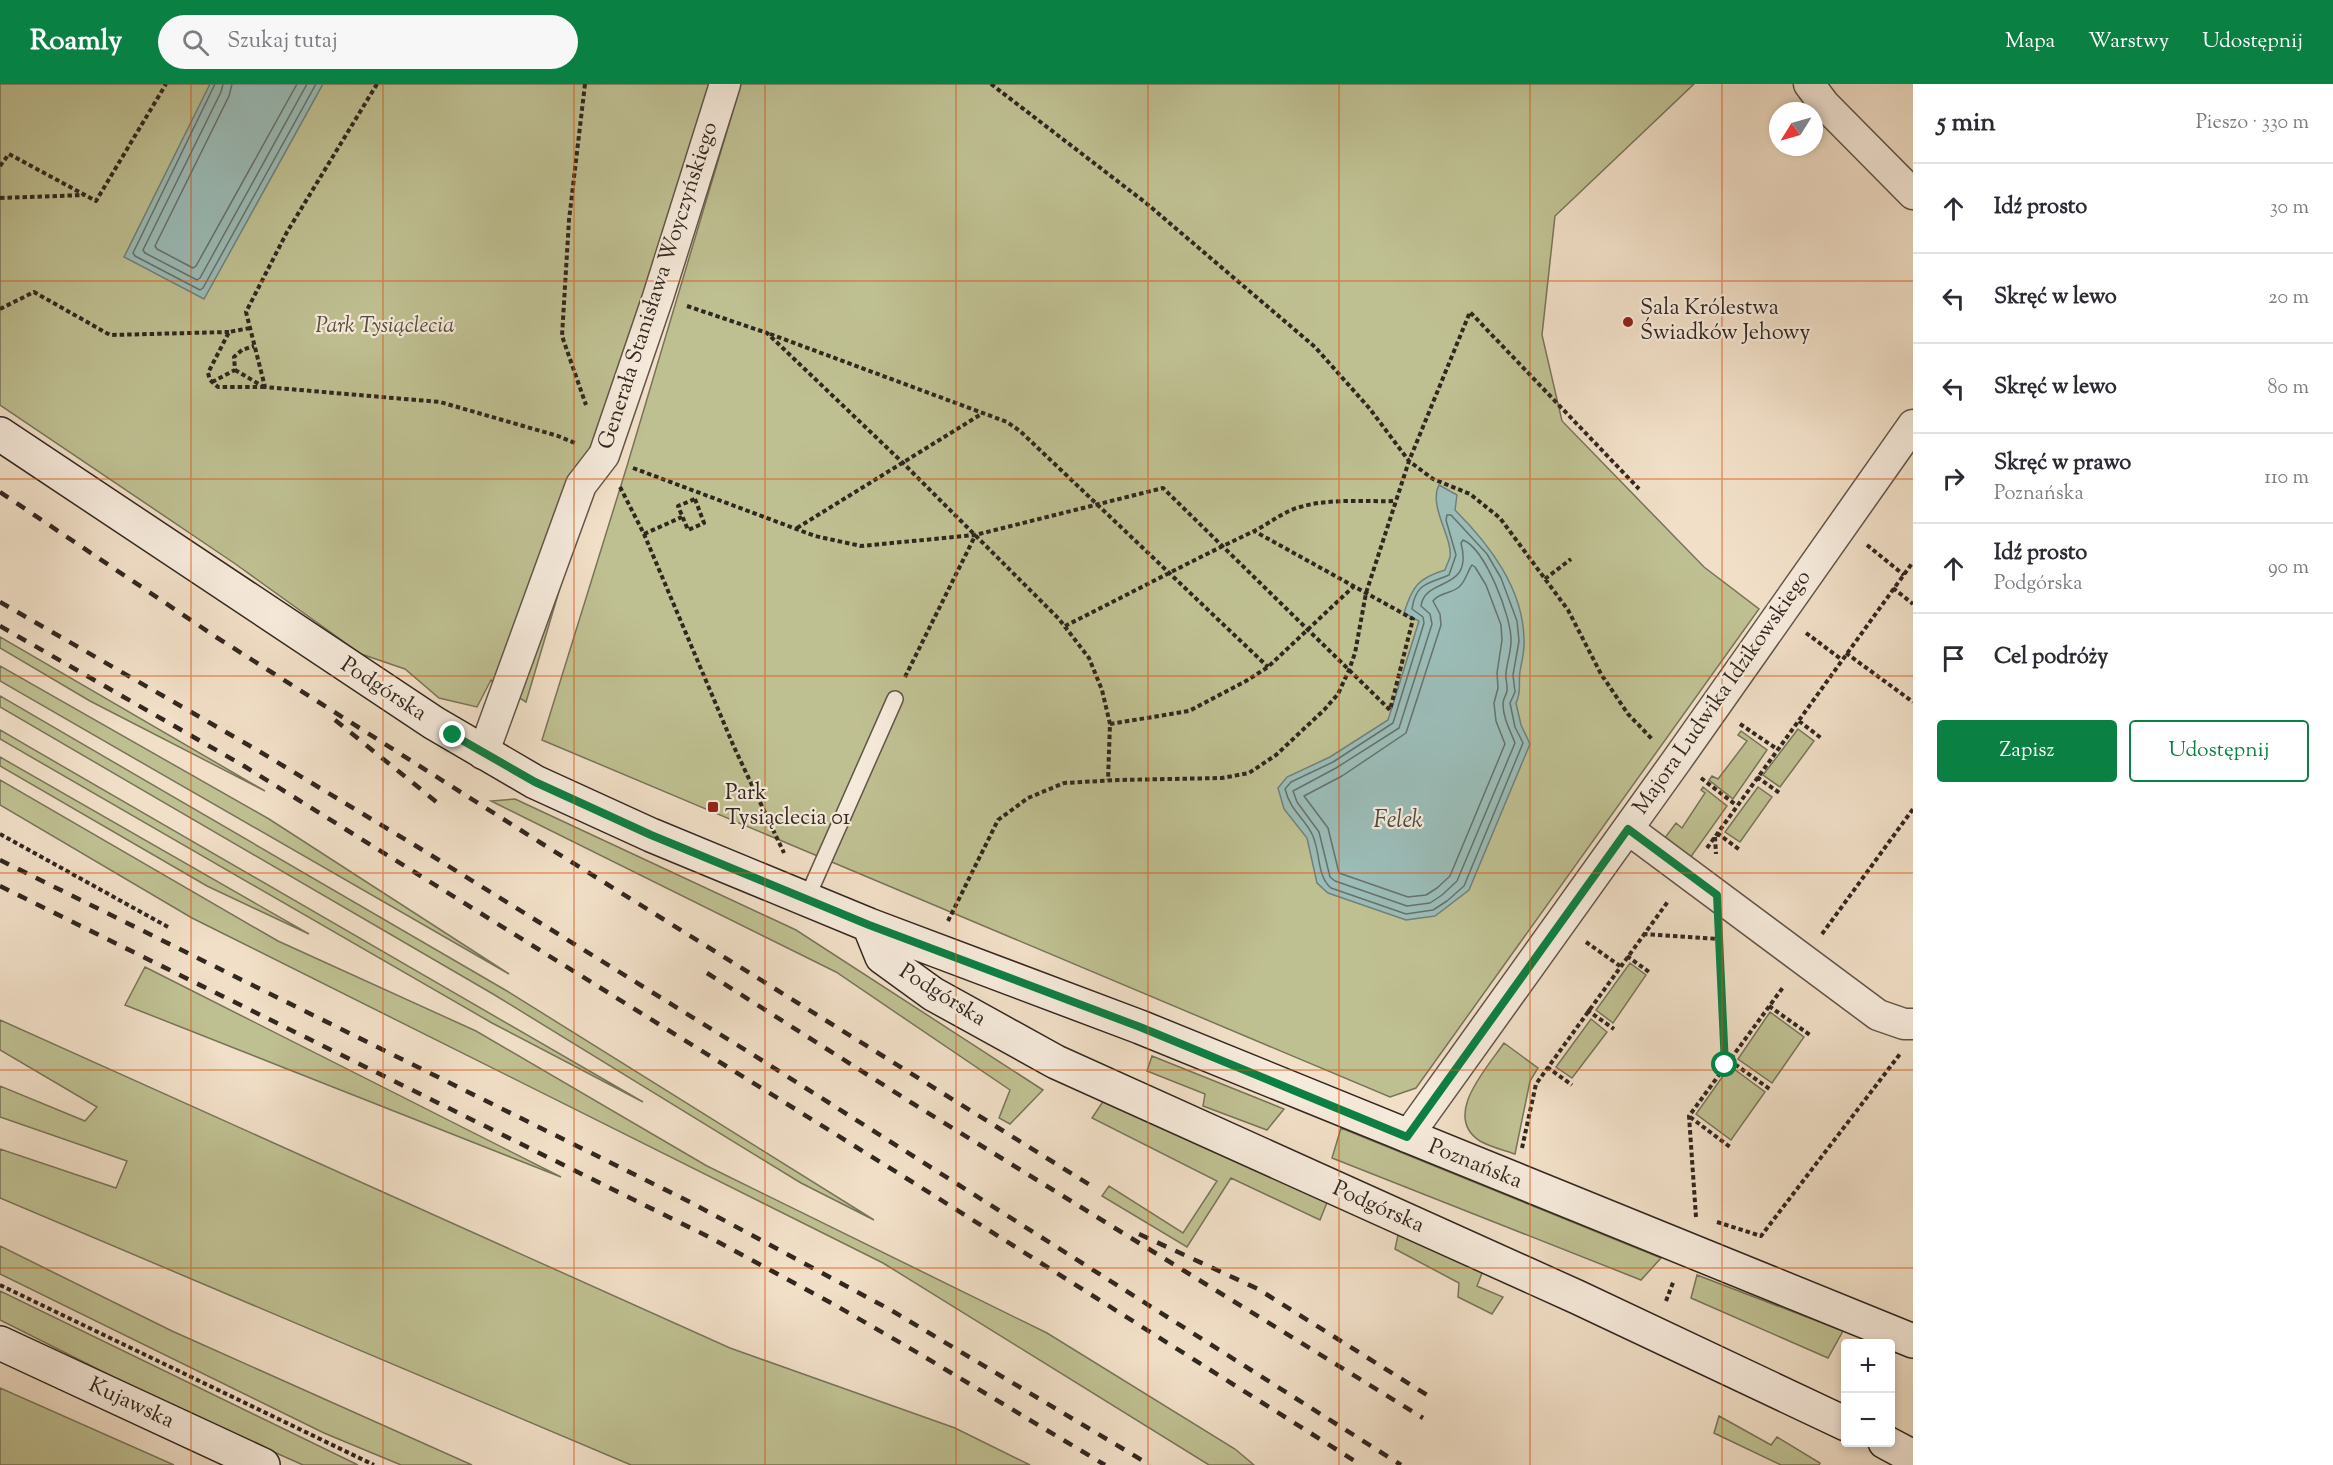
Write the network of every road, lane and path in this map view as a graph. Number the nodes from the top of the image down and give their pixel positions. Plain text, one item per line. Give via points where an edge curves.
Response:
1 (166, 84) edge
2 (377, 84) edge
3 (585, 84) edge
4 (726, 84) edge
5 (991, 84) edge
6 (1809, 84) edge
7 (0, 166) edge
8 (1913, 194) edge
9 (86, 195) junction
10 (0, 198) edge
11 (658, 297) junction
12 (0, 309) edge
13 (249, 328) junction
14 (229, 332) junction
15 (767, 333) junction
16 (254, 346) junction
17 (235, 370) junction
18 (212, 382) junction
19 (265, 387) junction
20 (983, 413) junction
21 (1913, 425) edge
22 (0, 434) edge
23 (604, 455) junction
24 (1409, 461) junction
25 (903, 463) junction
26 (1639, 489) dead end
27 (1396, 501) junction
28 (1098, 505) junction
29 (682, 517) junction
30 (1842, 524) junction
31 (797, 529) junction
32 (1254, 531) junction
33 (644, 534) junction
34 (975, 535) junction
35 (1220, 546) junction
36 (1571, 559) dead end
37 (1170, 573) junction
38 (1904, 574) dead end
39 (1545, 579) junction
40 (1354, 586) junction
41 (1893, 588) dead end
42 (1366, 593) junction
43 (1913, 604) edge
44 (1779, 614) junction
45 (1065, 626) junction
46 (1308, 631) junction
47 (1846, 653) dead end
48 (1841, 659) dead end
49 (1268, 667) junction
50 (1349, 670) junction
51 (895, 699) joint
52 (1913, 702) edge
53 (1715, 706) junction
54 (1799, 722) dead end
55 (1110, 724) junction
56 (1821, 738) dead end
57 (1777, 749) dead end
58 (483, 754) junction
59 (1677, 760) junction
60 (1757, 777) dead end
61 (1108, 780) junction
62 (1781, 794) dead end
63 (1736, 805) dead end
64 (1913, 809) edge
65 (1628, 829) junction
66 (0, 834) edge
67 (1740, 850) dead end
68 (1717, 895) junction
69 (806, 900) junction
70 (947, 922) dead end
71 (1559, 923) junction
72 (869, 925) junction
73 (168, 927) dead end
74 (1643, 934) dead end
75 (1720, 939) junction
76 (1627, 956) dead end
77 (1804, 959) junction
78 (1620, 966) dead end
79 (1649, 972) dead end
80 (1768, 1006) junction
81 (1587, 1010) dead end
82 (1614, 1029) dead end
83 (1810, 1035) dead end
84 (1909, 1035) edge
85 (1729, 1060) junction
86 (1725, 1065) junction
87 (1547, 1067) dead end
88 (1572, 1085) dead end
89 (1771, 1090) dead end
90 (1689, 1116) junction
91 (1407, 1137) junction
92 (1731, 1147) dead end
93 (1696, 1215) junction
94 (1695, 1222) dead end
95 (1675, 1278) dead end
96 (0, 1285) edge
97 (1663, 1307) dead end
98 (1913, 1341) edge
99 (0, 1343) edge
100 (1841, 1422) edge
101 (1892, 1447) edge
102 (1913, 1458) edge
103 (263, 1465) edge
104 (374, 1465) edge

1 - 9 path via 96,201
2 - 13 path via 287,232 246,312
3 - 23 path via 568,220 562,336
4 - 11 street, Generała Stanisława Woyczyńskiego
5 - 24 path via 1146,203 1315,347
6 - 8 street
7 - 9 path via 9,154
9 - 10 path
11 - 15 path
11 - 23 street, Generała Stanisława Woyczyńskiego
12 - 14 path via 34,292 110,335
13 - 14 path
13 - 16 path
14 - 18 path via 208,373
15 - 20 path
15 - 25 path
16 - 17 path via 234,357
16 - 19 path
17 - 18 path
17 - 19 path
18 - 19 path via 218,387
19 - 23 path via 440,402 558,436
20 - 25 path
20 - 28 path via 1020,431
21 - 30 street, Majora Ludwika Idzikowskiego
22 - 58 street, Podgórska
23 - 31 path
23 - 33 path
23 - 58 street, Generała Stanisława Woyczyńskiego via 581,485
24 - 26 path via 1470,312
24 - 27 path
24 - 39 path via 1433,478 1470,494 1500,518
25 - 31 path
25 - 34 path
27 - 32 path via 1302,506 1280,514
27 - 42 path
28 - 34 path
28 - 35 path via 1163,488
28 - 37 path
29 - 29 path via 688,530 704,523 695,499 678,506
29 - 33 path
30 - 38 path
30 - 44 street, Majora Ludwika Idzikowskiego
31 - 34 path via 861,546
32 - 35 path
32 - 40 path
33 - 69 path via 734,747
34 - 45 path
34 - 51 path
35 - 37 path
35 - 46 path
36 - 39 path
37 - 45 path
37 - 49 path
39 - 59 path via 1568,610 1628,714
40 - 42 path
40 - 46 path
41 - 43 path
42 - 50 path
42 - 50 path via 1413,619 1390,710
44 - 48 path
44 - 53 street, Majora Ludwika Idzikowskiego
45 - 55 path via 1089,657
46 - 49 path
46 - 50 path
47 - 52 path
49 - 55 path via 1189,711
50 - 61 path via 1338,694 1324,710 1276,755 1249,773 1222,778
51 - 69 lane
53 - 57 path
53 - 59 street, Majora Ludwika Idzikowskiego
54 - 56 path
55 - 61 path
58 - 69 street, Podgórska via 606,816
59 - 63 path
59 - 65 street, Majora Ludwika Idzikowskiego
60 - 62 path
61 - 70 path via 1064,783 1028,798 998,820
64 - 77 path
65 - 68 street
65 - 71 street, Majora Ludwika Idzikowskiego
66 - 73 path
67 - 68 path via 1716,835
68 - 75 path
68 - 77 street
69 - 72 street, Podgórska
71 - 78 path
71 - 91 street, Majora Ludwika Idzikowskiego
72 - 91 street, Poznańska via 1140,1027
72 - 100 street, Podgórska via 882,957 933,994 1056,1062 1577,1297
74 - 75 path
75 - 86 path
76 - 79 path
77 - 80 path
77 - 84 street via 1878,1015 1904,1024
80 - 83 path
80 - 85 path
81 - 82 path
84 - 93 path via 1761,1236
85 - 86 path
85 - 89 path
86 - 90 path
87 - 88 path
90 - 92 path
90 - 93 path
91 - 98 street, Poznańska
93 - 94 path
95 - 97 path
96 - 104 path
99 - 103 street, Kujawska
101 - 102 street

